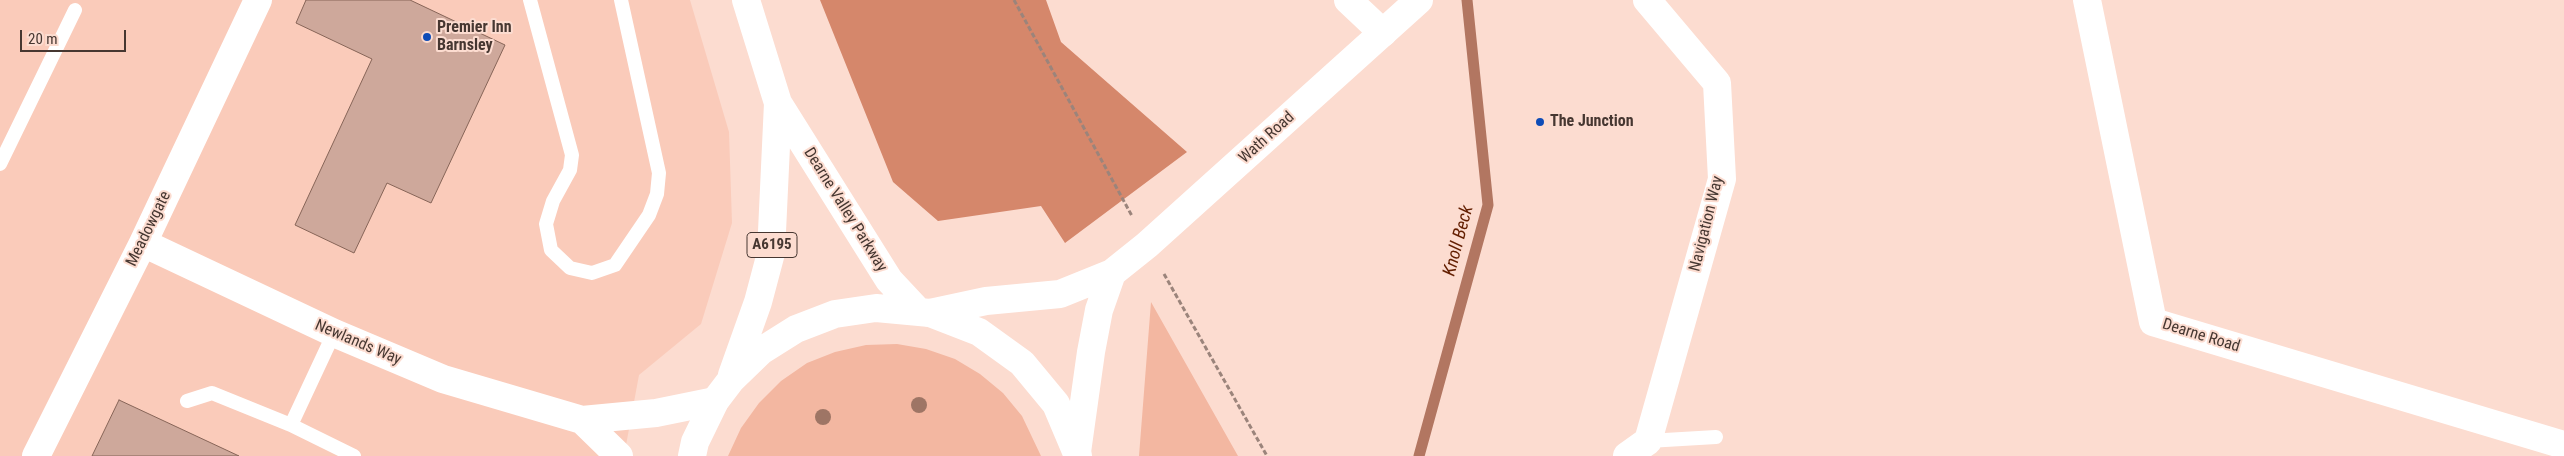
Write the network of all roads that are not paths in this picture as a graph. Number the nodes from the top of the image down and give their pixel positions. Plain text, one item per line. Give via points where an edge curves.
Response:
1 (258, 0) edge
2 (530, 0) edge
3 (621, 0) edge
4 (746, 0) edge
5 (1348, 0) edge
6 (1419, 0) edge
7 (1648, 0) edge
8 (2087, 0) edge
9 (75, 10) dead end
10 (1383, 33) junction
11 (778, 103) junction
12 (0, 164) edge
13 (143, 243) junction
14 (1112, 273) junction
15 (924, 312) junction
16 (334, 333) junction
17 (723, 390) junction
18 (187, 401) dead end
19 (582, 420) junction
20 (291, 425) junction
21 (1716, 437) dead end
22 (2564, 446) edge
23 (1637, 448) edge
24 (1078, 454) edge
25 (36, 456) edge
26 (354, 456) edge
27 (619, 456) edge
28 (692, 456) edge

1 - 13 main road, Meadowgate
2 - 3 lane via 572,155 570,170 553,201 546,224 551,250 570,268 592,273 616,265 650,215 657,194 659,173
4 - 11 main road, Dearne Valley Parkway / A6195
5 - 10 main road
6 - 10 main road, Wath Road
7 - 23 main road, Navigation Way via 1717,83 1722,179
8 - 22 main road, Dearne Road via 2153,322
9 - 12 lane
10 - 14 main road, Wath Road
11 - 15 main road, Dearne Valley Parkway / A6195 via 888,280
11 - 17 main road, Dearne Valley Parkway / A6195 via 771,253 758,302
13 - 16 main road, Newlands Way
13 - 25 main road, Meadowgate
14 - 15 main road via 1060,294 986,301
14 - 24 main road via 1099,310 1091,352
15 - 17 main road, A6195 via 876,308 835,314 796,329 761,351
15 - 24 main road, A6195 via 979,332 1022,363 1056,404
16 - 19 main road, Newlands Way via 442,378
16 - 20 lane
17 - 19 main road via 656,413
17 - 28 main road, A6195 via 695,442
18 - 20 lane via 212,393
19 - 27 main road
20 - 26 lane
21 - 23 lane

